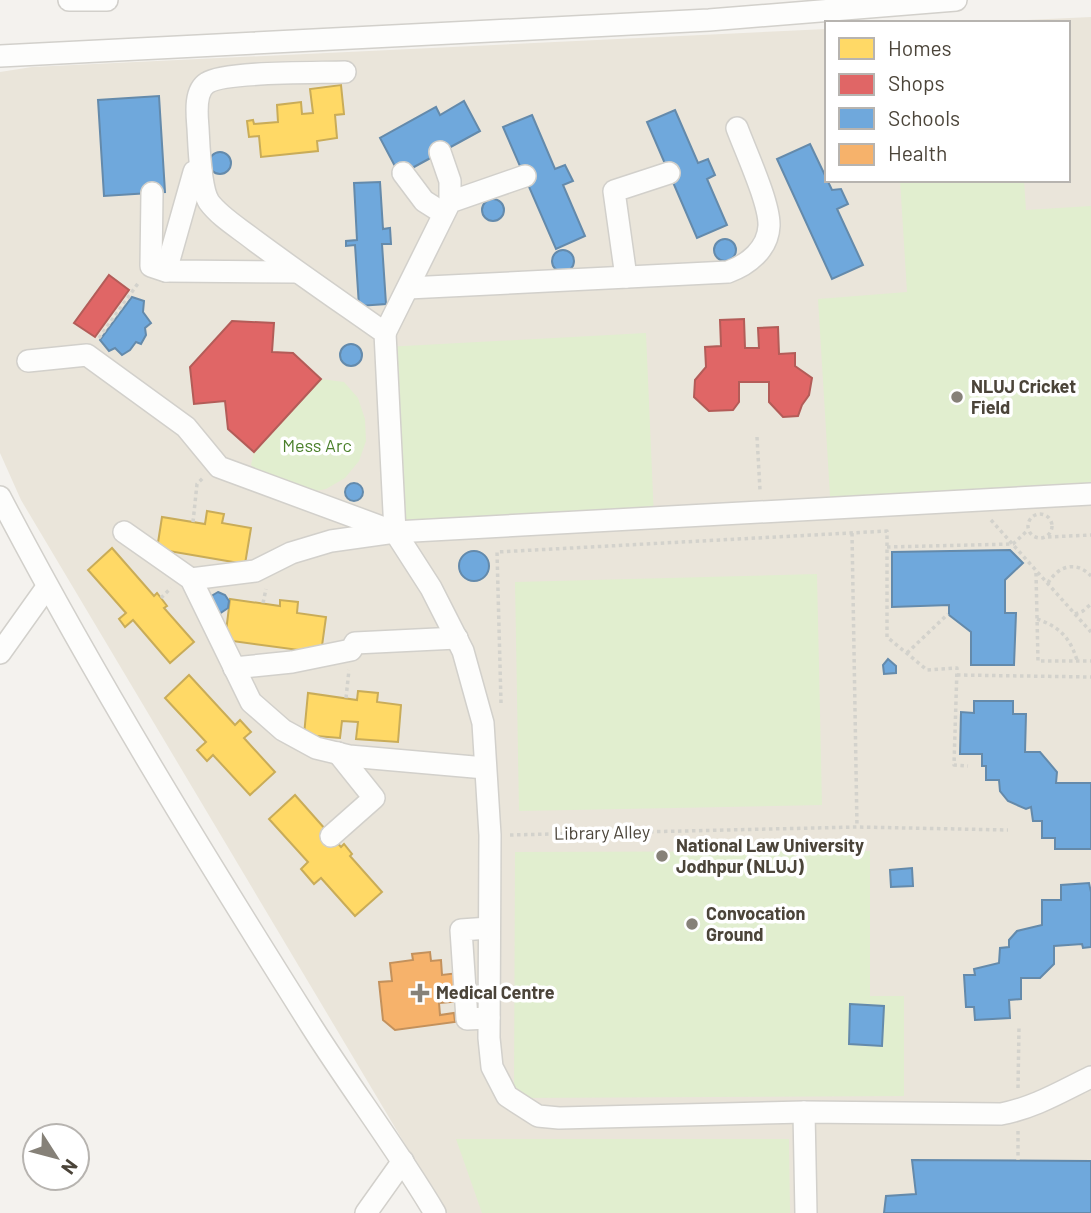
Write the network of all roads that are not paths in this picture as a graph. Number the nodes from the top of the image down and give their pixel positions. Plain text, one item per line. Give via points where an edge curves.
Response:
1 (69, 0) edge
2 (107, 0) edge
3 (956, 0) edge
4 (708, 10) edge
5 (0, 56) edge
6 (345, 72) dead end
7 (737, 128) dead end
8 (440, 152) dead end
9 (201, 171) junction
10 (402, 173) dead end
11 (669, 173) dead end
12 (524, 176) dead end
13 (152, 192) dead end
14 (446, 208) junction
15 (158, 269) junction
16 (296, 272) junction
17 (626, 277) junction
18 (408, 288) junction
19 (385, 332) junction
20 (28, 361) dead end
21 (1091, 494) edge
22 (0, 497) edge
23 (124, 532) dead end
24 (395, 532) junction
25 (191, 579) junction
26 (47, 587) junction
27 (457, 638) junction
28 (0, 653) edge
29 (234, 668) junction
30 (338, 753) junction
31 (485, 768) junction
32 (331, 836) dead end
33 (1091, 1077) edge
34 (804, 1112) junction
35 (403, 1161) junction
36 (366, 1213) edge
37 (435, 1213) edge
38 (806, 1213) edge

1 - 2 street
3 - 4 street
4 - 5 street
6 - 9 street via 225,77 203,85 198,105
7 - 17 street via 763,199 769,228 764,243 752,259 728,272
8 - 14 street via 450,181
9 - 15 street via 194,172
9 - 16 street via 208,200
10 - 14 street via 424,201
11 - 17 street via 614,191
12 - 14 street
13 - 15 street
14 - 18 street
15 - 16 street
16 - 19 street
17 - 18 street
18 - 19 street
19 - 24 street
20 - 24 street via 87,355 186,427 218,466
21 - 24 street
22 - 26 street
23 - 25 street
24 - 25 street via 331,541 291,553 255,571
24 - 27 street
25 - 29 street
26 - 28 street
26 - 35 street via 307,1018
27 - 29 street via 355,643 351,650
27 - 31 street via 483,723
29 - 30 street via 251,702 283,730 316,748
30 - 31 street
30 - 32 street via 374,798
31 - 34 street via 492,1068 507,1096 538,1116 559,1118
33 - 34 street via 1002,1114
34 - 38 street
35 - 36 street
35 - 37 street

